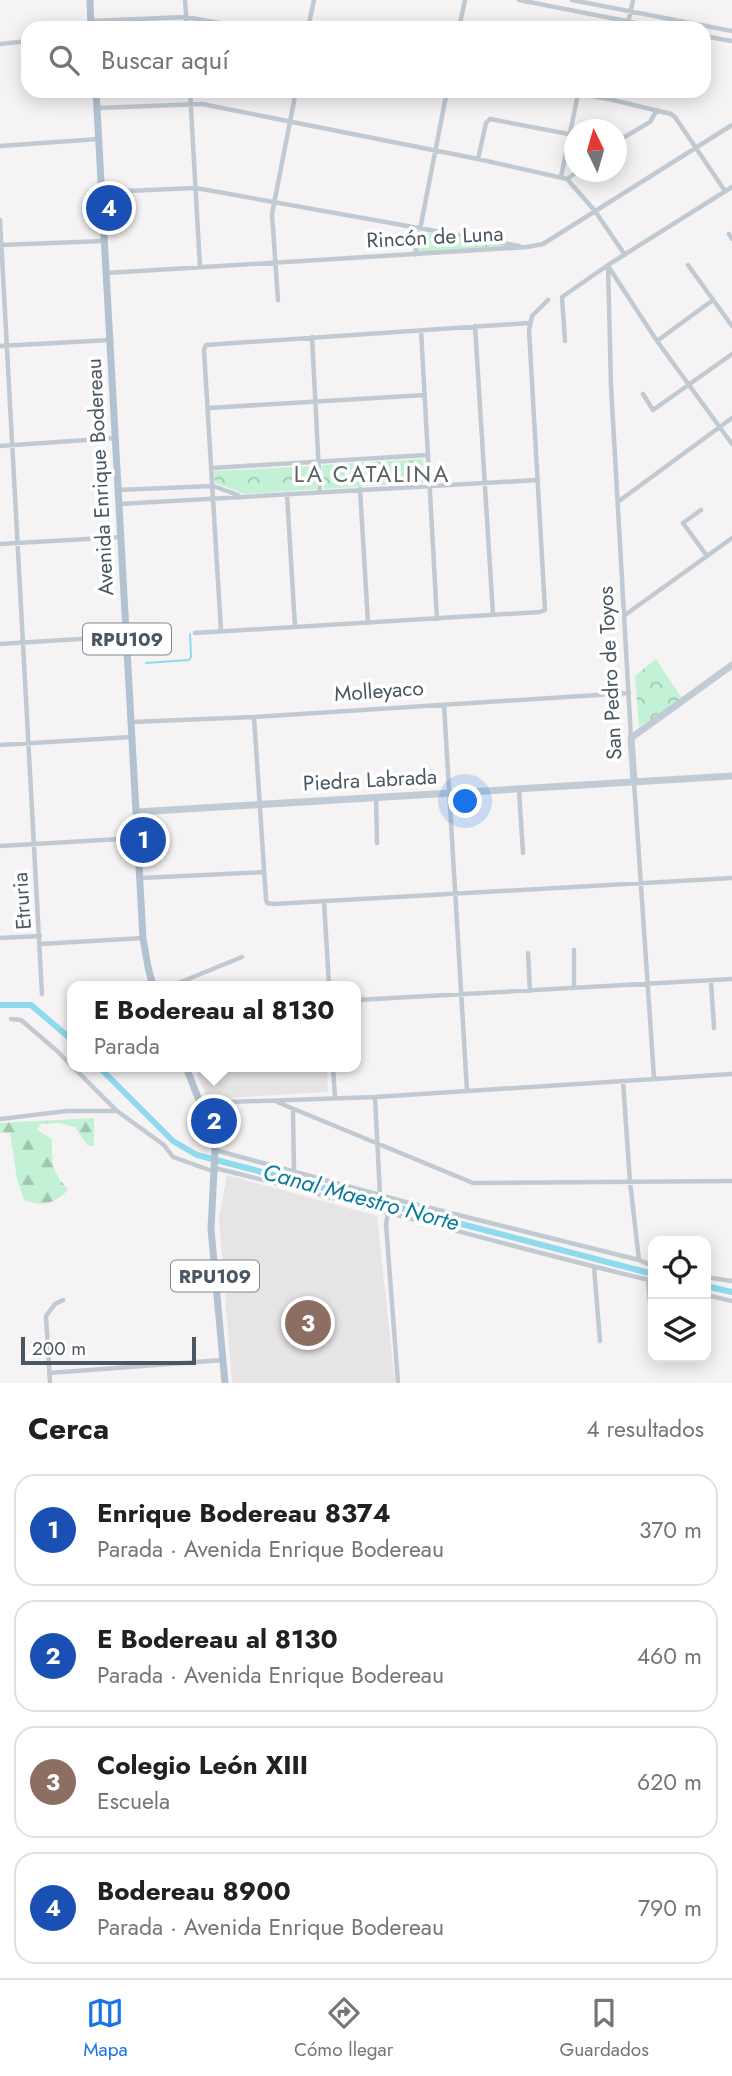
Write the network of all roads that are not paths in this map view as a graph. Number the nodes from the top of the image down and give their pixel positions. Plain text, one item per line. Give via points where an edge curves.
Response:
1 (90, 0) edge
2 (185, 0) edge
3 (314, 0) edge
4 (465, 0) edge
5 (519, 0) edge
6 (572, 0) edge
7 (633, 0) edge
8 (631, 12) junction
9 (186, 17) junction
10 (91, 21) edge
11 (132, 21) edge
12 (186, 21) edge
13 (208, 21) edge
14 (310, 21) edge
15 (460, 21) edge
16 (624, 21) edge
17 (629, 21) edge
18 (679, 21) edge
19 (711, 27) edge
20 (732, 31) edge
21 (711, 37) edge
22 (732, 41) edge
23 (21, 42) edge
24 (0, 44) edge
25 (96, 98) edge
26 (191, 98) edge
27 (295, 98) edge
28 (446, 98) edge
29 (577, 98) edge
30 (601, 98) edge
31 (613, 100) joint
32 (191, 104) junction
33 (97, 108) junction
34 (657, 110) junction
35 (574, 119) edge
36 (290, 122) junction
37 (732, 125) edge
38 (564, 133) edge
39 (627, 137) edge
40 (99, 139) junction
41 (0, 146) edge
42 (696, 148) junction
43 (435, 150) junction
44 (478, 159) junction
45 (564, 178) edge
46 (568, 182) edge
47 (732, 187) edge
48 (196, 188) junction
49 (725, 191) junction
50 (101, 192) junction
51 (273, 202) junction
52 (595, 211) junction
53 (0, 220) edge
54 (420, 229) junction
55 (104, 241) junction
56 (1, 245) edge
57 (527, 247) junction
58 (415, 255) junction
59 (625, 255) junction
60 (275, 262) junction
61 (608, 265) junction
62 (688, 265) dead end
63 (201, 267) junction
64 (106, 273) junction
65 (278, 300) dead end
66 (548, 300) dead end
67 (713, 300) junction
68 (529, 323) junction
69 (475, 326) junction
70 (732, 326) edge
71 (421, 330) junction
72 (312, 337) junction
73 (110, 340) junction
74 (565, 341) dead end
75 (657, 341) junction
76 (8, 345) junction
77 (0, 346) edge
78 (732, 354) edge
79 (689, 385) junction
80 (643, 394) dead end
81 (425, 395) junction
82 (316, 401) junction
83 (208, 408) junction
84 (732, 418) edge
85 (719, 427) junction
86 (115, 438) junction
87 (732, 444) edge
88 (12, 445) junction
89 (0, 446) edge
90 (427, 455) junction
91 (319, 463) junction
92 (212, 468) junction
93 (538, 480) junction
94 (484, 482) junction
95 (430, 485) junction
96 (213, 486) junction
97 (360, 489) junction
98 (118, 491) junction
99 (320, 492) junction
100 (287, 494) junction
101 (242, 496) junction
102 (213, 498) junction
103 (618, 501) junction
104 (119, 504) junction
105 (701, 510) dead end
106 (121, 537) junction
107 (732, 538) edge
108 (18, 543) junction
109 (0, 544) edge
110 (707, 556) junction
111 (493, 615) junction
112 (624, 615) junction
113 (438, 618) junction
114 (368, 623) junction
115 (295, 627) junction
116 (221, 631) junction
117 (195, 633) dead end
118 (127, 636) junction
119 (24, 643) junction
120 (0, 644) edge
121 (732, 665) edge
122 (629, 693) junction
123 (444, 705) junction
124 (254, 717) junction
125 (132, 722) junction
126 (133, 737) junction
127 (631, 738) junction
128 (29, 743) junction
129 (0, 745) edge
130 (732, 776) edge
131 (634, 782) junction
132 (519, 789) junction
133 (449, 793) junction
134 (376, 797) junction
135 (259, 804) junction
136 (136, 812) junction
137 (138, 838) junction
138 (377, 843) dead end
139 (34, 844) junction
140 (0, 846) edge
141 (523, 853) dead end
142 (264, 872) junction
143 (140, 878) junction
144 (732, 878) edge
145 (642, 884) junction
146 (455, 894) junction
147 (324, 901) junction
148 (40, 936) junction
149 (0, 937) edge
150 (144, 938) junction
151 (40, 944) junction
152 (574, 950) dead end
153 (528, 953) dead end
154 (242, 957) dead end
155 (732, 979) edge
156 (152, 981) edge
157 (183, 981) edge
158 (329, 981) edge
159 (711, 981) junction
160 (647, 984) junction
161 (574, 988) junction
162 (530, 991) junction
163 (42, 994) dead end
164 (461, 995) junction
165 (361, 1000) edge
166 (10, 1018) dead end
167 (714, 1028) dead end
168 (67, 1061) edge
169 (78, 1072) edge
170 (188, 1072) edge
171 (333, 1072) edge
172 (732, 1074) edge
173 (654, 1078) junction
174 (623, 1081) junction
175 (467, 1091) junction
176 (375, 1097) junction
177 (335, 1098) junction
178 (273, 1101) junction
179 (201, 1103) junction
180 (293, 1109) junction
181 (117, 1111) junction
182 (0, 1119) edge
183 (377, 1144) junction
184 (215, 1150) junction
185 (215, 1170) junction
186 (294, 1173) junction
187 (732, 1181) edge
188 (630, 1182) junction
189 (380, 1195) junction
190 (388, 1213) junction
191 (639, 1260) junction
192 (648, 1264) edge
193 (594, 1267) junction
194 (711, 1278) edge
195 (648, 1280) edge
196 (732, 1281) edge
197 (711, 1296) edge
198 (63, 1300) dead end
199 (732, 1301) edge
200 (600, 1341) dead end
201 (223, 1360) junction
202 (49, 1373) junction
203 (50, 1383) edge
204 (225, 1383) edge
205 (398, 1383) edge

1 - 10 main road
2 - 9 street
3 - 14 street
4 - 15 street
5 - 16 street
6 - 8 street
7 - 8 street
8 - 17 street
8 - 18 street
9 - 11 street
9 - 12 street
9 - 13 street
19 - 20 street
21 - 22 street
23 - 24 street
25 - 33 main road, Avenida Enrique Bodereau / RPU109
26 - 32 street
27 - 36 street
28 - 43 street
29 - 35 street
30 - 31 street
31 - 34 street
32 - 33 street
32 - 36 street
32 - 48 street
33 - 40 main road, Avenida Enrique Bodereau / RPU109
34 - 39 street via 650,122
34 - 42 street via 675,117
36 - 43 street
36 - 51 street
37 - 42 street, Rincón de Luna
38 - 44 street via 490,119
40 - 41 street
40 - 50 main road, Avenida Enrique Bodereau / RPU109
42 - 49 street
42 - 52 street, Rincón de Luna
43 - 44 street
43 - 54 street
44 - 45 street
46 - 52 street
47 - 49 street
48 - 50 street
48 - 51 street
48 - 63 street
49 - 59 street
50 - 55 main road, Avenida Enrique Bodereau / RPU109
51 - 54 street
51 - 60 street
52 - 57 street, Rincón de Luna via 550,241
52 - 59 street
53 - 56 street, Etruria
54 - 57 street
54 - 58 street
55 - 56 street
55 - 64 main road, Avenida Enrique Bodereau / RPU109
56 - 76 street, Etruria
57 - 58 street, Rincón de Luna
58 - 60 street, Rincón de Luna
59 - 61 street
60 - 63 street, Rincón de Luna
60 - 65 street
61 - 74 street via 562,297
61 - 75 street
61 - 103 street, San Pedro de Toyos
62 - 67 street
63 - 64 street, Rincón de Luna
64 - 73 main road, Avenida Enrique Bodereau / RPU109
66 - 68 street
67 - 70 street
67 - 75 street
68 - 69 street
68 - 93 street
69 - 71 street
69 - 94 street
71 - 72 street
71 - 81 street
72 - 82 street
72 - 83 street via 206,345
73 - 76 street
73 - 86 main road, Avenida Enrique Bodereau / RPU109
75 - 79 street
76 - 77 street
76 - 88 street, Etruria
78 - 79 street
79 - 80 street via 653,410
79 - 85 street
81 - 82 street
81 - 90 street
82 - 83 street
82 - 91 street
83 - 92 street
84 - 85 street
85 - 87 street
85 - 103 street
86 - 88 street
86 - 98 main road, Avenida Enrique Bodereau / RPU109
88 - 89 street
88 - 108 street, Etruria
90 - 91 street
90 - 95 street
91 - 92 street
91 - 99 street
92 - 96 street
93 - 94 street
93 - 111 street via 546,611
94 - 95 street
94 - 111 street
95 - 97 street
95 - 113 street
96 - 98 street
96 - 101 street
96 - 102 street
97 - 99 street
97 - 114 street
98 - 104 main road, Avenida Enrique Bodereau / RPU109
99 - 100 street
100 - 101 street
100 - 115 street
101 - 102 street
102 - 104 street
102 - 116 street
103 - 112 street, San Pedro de Toyos
104 - 106 main road, Avenida Enrique Bodereau / RPU109
105 - 110 street via 683,523
106 - 108 street
106 - 118 main road, Avenida Enrique Bodereau / RPU109
107 - 110 street
108 - 109 street
108 - 119 street, Etruria
110 - 112 street
111 - 113 street
112 - 122 street, San Pedro de Toyos
113 - 114 street
114 - 115 street
115 - 116 street
116 - 117 street
118 - 119 street
118 - 125 main road, Avenida Enrique Bodereau / RPU109
119 - 120 street
119 - 128 street, Etruria
121 - 127 main road
122 - 123 street, Molleyaco
122 - 127 street, San Pedro de Toyos
123 - 124 street, Molleyaco
123 - 133 street
124 - 125 street, Molleyaco
124 - 135 street
125 - 126 main road, Avenida Enrique Bodereau / RPU109
126 - 128 street
126 - 136 main road, Avenida Enrique Bodereau / RPU109
127 - 131 main road, San Pedro de Toyos
128 - 129 street
128 - 139 street, Etruria
130 - 131 main road, Piedra Labrada
131 - 132 main road, Piedra Labrada
131 - 145 street, San Pedro de Toyos
132 - 133 main road, Piedra Labrada
132 - 141 street
133 - 134 main road, Piedra Labrada
133 - 146 street
134 - 135 main road, Piedra Labrada
134 - 138 street
135 - 136 main road, Piedra Labrada
135 - 142 street
136 - 137 main road, Avenida Enrique Bodereau / RPU109
137 - 139 street
137 - 143 main road, Avenida Enrique Bodereau / RPU109
139 - 140 street
139 - 148 street, Etruria
142 - 143 street
142 - 147 street via 267,903
143 - 150 main road, Avenida Enrique Bodereau / RPU109
144 - 145 street
145 - 146 street
145 - 160 street, San Pedro de Toyos
146 - 147 street
146 - 164 street
147 - 158 street
148 - 149 street
148 - 151 street, Etruria
150 - 151 street
150 - 156 main road, Avenida Enrique Bodereau / RPU109
151 - 163 street, Etruria
152 - 161 street
153 - 162 street
154 - 157 street
155 - 159 street
159 - 160 street
159 - 167 street
160 - 161 street
160 - 173 street, San Pedro de Toyos
161 - 162 street
162 - 164 street
164 - 165 street
164 - 175 street
166 - 168 street via 21,1020
169 - 181 street
170 - 179 main road, RPU109
171 - 177 street
172 - 173 street
173 - 174 street
174 - 175 street
174 - 188 street
175 - 176 street
176 - 177 street
176 - 183 street
177 - 178 street
178 - 179 street
178 - 180 street
179 - 184 main road, RPU109
180 - 183 street
180 - 186 street
181 - 182 street
181 - 185 street via 164,1145 173,1157
183 - 188 street via 473,1183
183 - 189 street
184 - 185 main road, RPU109
184 - 186 street
185 - 190 street
185 - 201 main road, RPU109 via 211,1229
186 - 189 street
187 - 188 street
188 - 191 street
189 - 191 street
190 - 193 street
190 - 205 street
191 - 192 street
193 - 195 street
193 - 200 street
194 - 196 street
197 - 199 street
198 - 202 street via 46,1316
201 - 202 street
201 - 204 main road, RPU109
202 - 203 street

